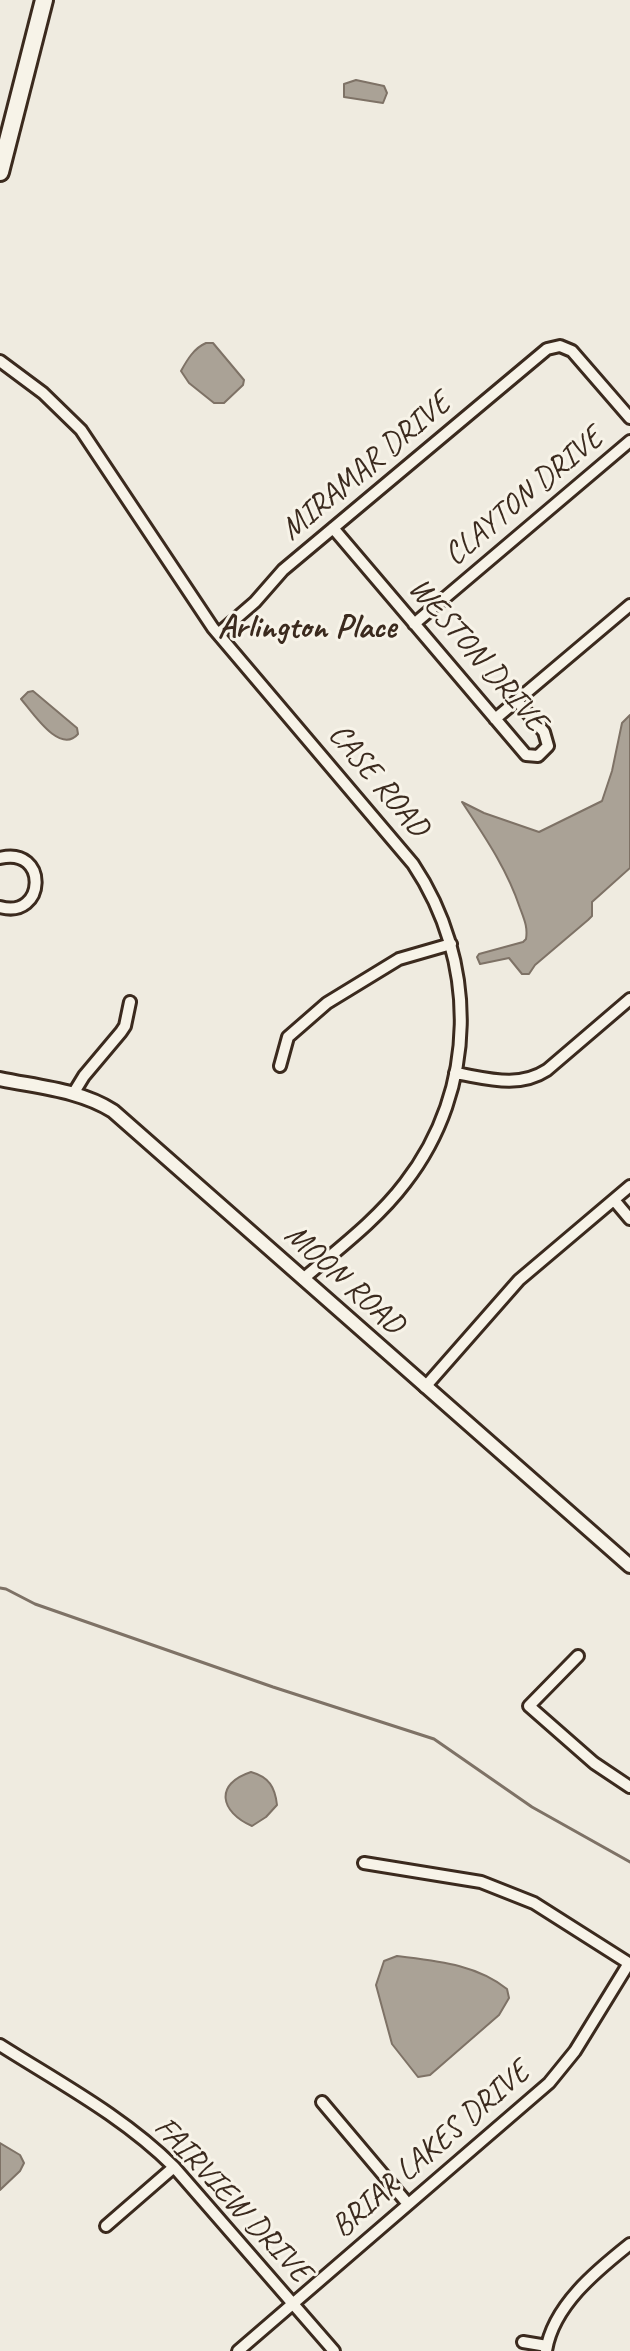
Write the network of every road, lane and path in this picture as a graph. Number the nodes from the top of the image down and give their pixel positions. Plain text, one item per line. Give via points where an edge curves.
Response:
1 (44, 0) edge
2 (0, 172) edge
3 (0, 361) edge
4 (630, 418) edge
5 (630, 441) edge
6 (333, 528) junction
7 (630, 605) edge
8 (414, 624) junction
9 (218, 634) junction
10 (517, 701) junction
11 (495, 719) junction
12 (0, 858) edge
13 (0, 907) edge
14 (451, 944) junction
15 (630, 999) edge
16 (130, 1002) dead end
17 (280, 1066) dead end
18 (455, 1073) junction
19 (0, 1079) edge
20 (73, 1094) junction
21 (630, 1186) edge
22 (614, 1200) junction
23 (630, 1219) edge
24 (303, 1279) junction
25 (425, 1387) junction
26 (630, 1566) edge
27 (578, 1656) dead end
28 (630, 1787) edge
29 (364, 1863) dead end
30 (629, 1963) edge
31 (0, 2045) edge
32 (322, 2102) dead end
33 (174, 2167) junction
34 (408, 2204) junction
35 (106, 2226) dead end
36 (630, 2244) edge
37 (293, 2304) junction
38 (523, 2342) dead end
39 (546, 2348) edge
40 (238, 2351) edge
41 (334, 2351) edge

1 - 2 main road
3 - 9 street, CASE ROAD via 81,430
4 - 6 street, MIRAMAR DRIVE via 572,351 552,346
5 - 8 street, CLAYTON DRIVE
6 - 8 street, WESTON DRIVE
6 - 9 street, MIRAMAR DRIVE
7 - 10 street
8 - 11 street, WESTON DRIVE
9 - 14 street, CASE ROAD via 408,857
10 - 11 street
10 - 11 street, WESTON DRIVE via 546,736 548,746 542,754 526,755
12 - 13 street via 24,860 36,883 24,905
14 - 17 street via 399,959 327,1003 288,1037
14 - 18 street, CASE ROAD via 462,998
15 - 18 street via 535,1077 510,1081
16 - 20 street via 125,1026
18 - 24 street, CASE ROAD via 436,1133 404,1185
19 - 20 street, MOON ROAD
20 - 24 street, MOON ROAD via 113,1111
21 - 22 street
22 - 23 street
22 - 25 street via 519,1280
24 - 25 street, MOON ROAD
25 - 26 street, MOON ROAD
27 - 28 street via 529,1706
29 - 30 street via 481,1882 534,1903
30 - 34 street, BRIAR LAKES DRIVE via 549,2083
31 - 33 street, FAIRVIEW DRIVE via 138,2133
32 - 34 street
33 - 35 street
33 - 37 street, FAIRVIEW DRIVE
34 - 37 street, BRIAR LAKES DRIVE
36 - 39 street via 567,2305 553,2324
37 - 40 street, BRIAR LAKES DRIVE
37 - 41 street, FAIRVIEW DRIVE
38 - 39 street

